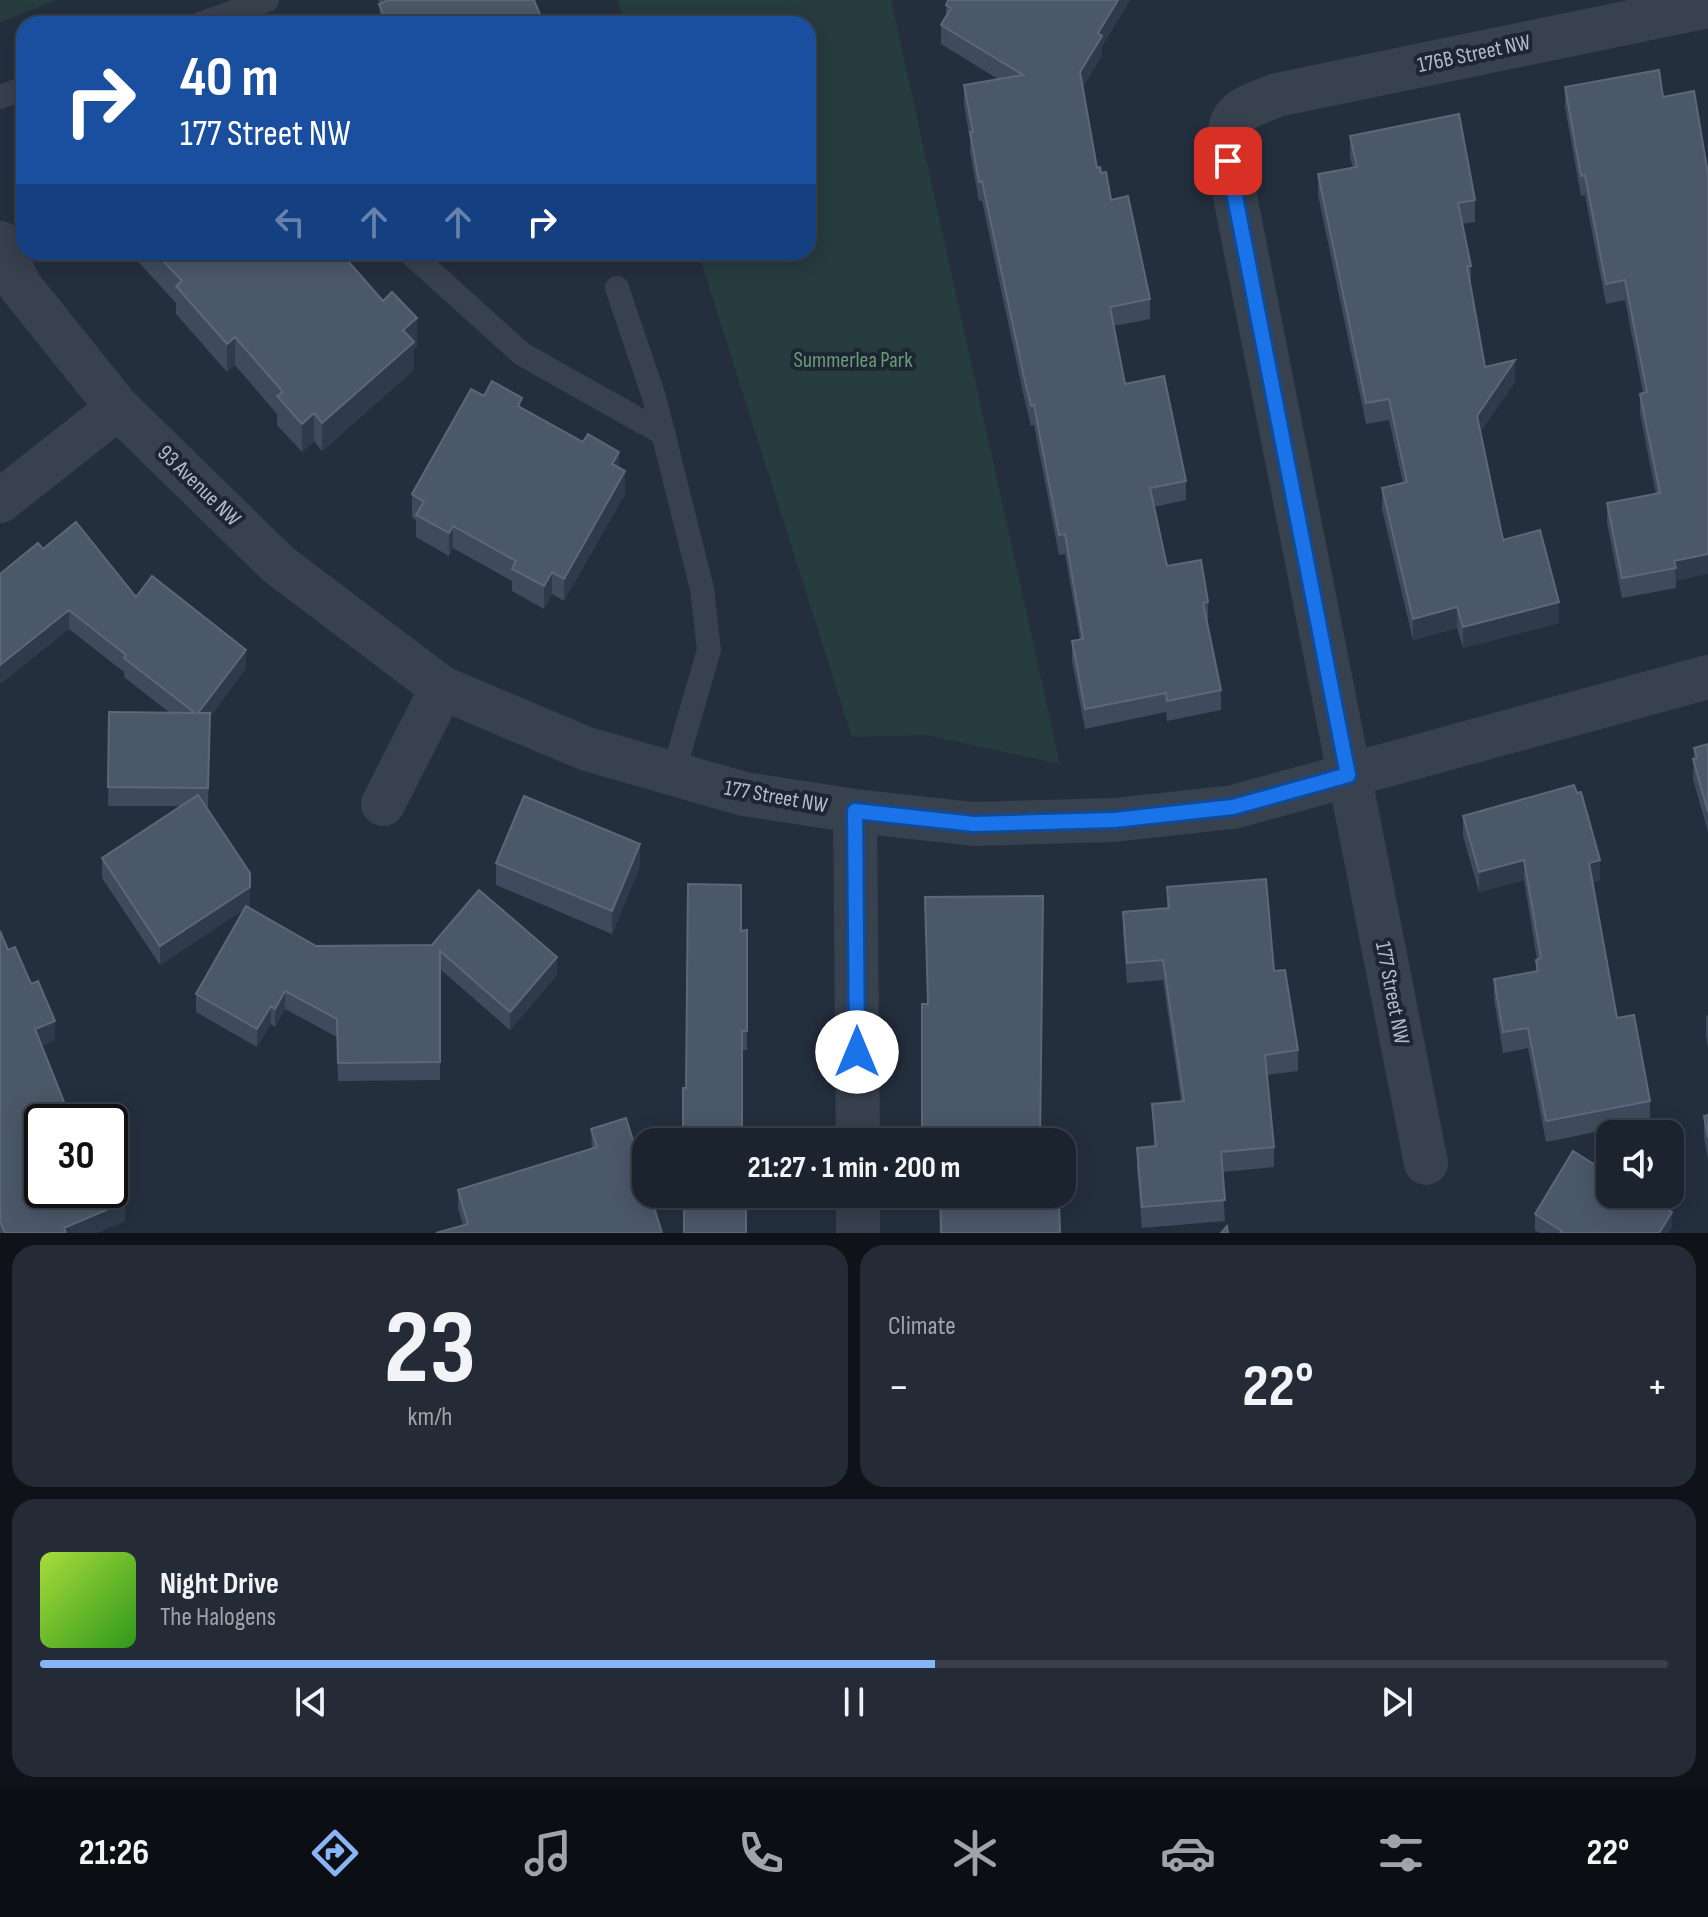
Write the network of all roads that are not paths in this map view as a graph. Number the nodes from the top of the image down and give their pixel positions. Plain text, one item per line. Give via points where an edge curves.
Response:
1 (267, 0) edge
2 (1708, 6) edge
3 (228, 16) edge
4 (0, 243) edge
5 (418, 260) edge
6 (617, 288) dead end
7 (118, 408) junction
8 (664, 434) junction
9 (0, 501) edge
10 (1708, 677) edge
11 (442, 688) junction
12 (673, 774) junction
13 (1348, 775) junction
14 (383, 804) dead end
15 (855, 811) junction
16 (858, 1128) edge
17 (1426, 1163) dead end
18 (858, 1208) edge
19 (858, 1233) edge

1 - 3 lane
2 - 13 street, 176B Street NW via 1277,95 1242,108 1228,128 1228,161
4 - 7 street, 93 Avenue NW via 20,286
5 - 8 lane via 522,354
6 - 8 lane
7 - 9 street
7 - 11 street, 93 Avenue NW via 279,565
8 - 12 lane via 702,589 709,650
10 - 13 street, 177 Street NW
11 - 12 street, 177 Street NW via 587,749
11 - 14 street
12 - 15 street, 177 Street NW via 744,794
13 - 15 street, 177 Street NW via 1233,807 1114,820 974,824
13 - 17 street, 177 Street NW
15 - 16 street
18 - 19 street

